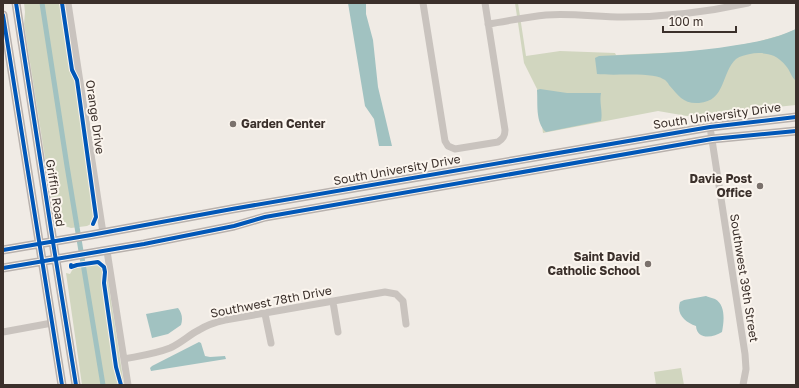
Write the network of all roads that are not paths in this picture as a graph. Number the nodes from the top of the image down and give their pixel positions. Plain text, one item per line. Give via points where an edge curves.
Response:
1 (16, 3) edge
2 (68, 3) edge
3 (423, 3) edge
4 (485, 3) edge
5 (748, 3) edge
6 (3, 15) edge
7 (488, 24) junction
8 (796, 117) edge
9 (710, 127) junction
10 (796, 131) edge
11 (712, 139) junction
12 (540, 156) junction
13 (542, 169) junction
14 (426, 175) junction
15 (428, 189) junction
16 (103, 233) junction
17 (52, 242) junction
18 (39, 244) junction
19 (3, 250) edge
20 (107, 251) junction
21 (56, 259) junction
22 (42, 261) junction
23 (3, 268) edge
24 (333, 302) junction
25 (265, 314) junction
26 (52, 323) junction
27 (406, 324) dead end
28 (3, 332) edge
29 (338, 332) dead end
30 (271, 343) dead end
31 (124, 359) junction
32 (62, 385) edge
33 (76, 385) edge
34 (128, 385) edge
35 (743, 385) edge

1 - 17 main road, Griffin Road
2 - 16 street, Orange Drive
3 - 7 street via 445,141 448,146 456,149 498,142 505,135
4 - 7 street
5 - 7 street via 659,15 547,15
6 - 18 main road, Griffin Road
8 - 9 main road, South University Drive
9 - 11 street, Southwest 39th Street
9 - 12 main road, South University Drive
10 - 11 main road, South University Drive
11 - 13 main road, South University Drive
11 - 35 street, Southwest 39th Street via 745,354
12 - 13 main road
12 - 14 main road, South University Drive
13 - 15 main road, South University Drive
14 - 15 main road
14 - 16 main road, South University Drive
15 - 20 main road, South University Drive via 265,217 234,226
16 - 17 main road, South University Drive
17 - 18 main road, South University Drive
17 - 21 main road, Griffin Road
18 - 19 main road, South University Drive
18 - 22 main road, Griffin Road
20 - 21 main road, South University Drive
20 - 31 street
21 - 22 main road, South University Drive
21 - 33 main road, Griffin Road
22 - 23 main road, South University Drive
22 - 26 main road, Griffin Road
24 - 25 street, Southwest 78th Drive
24 - 27 street, Southwest 78th Drive via 385,292 396,294 403,301
24 - 29 street
25 - 30 street
25 - 31 street, Southwest 78th Drive via 210,324 170,348
26 - 28 street
26 - 32 main road, Griffin Road
31 - 34 street

